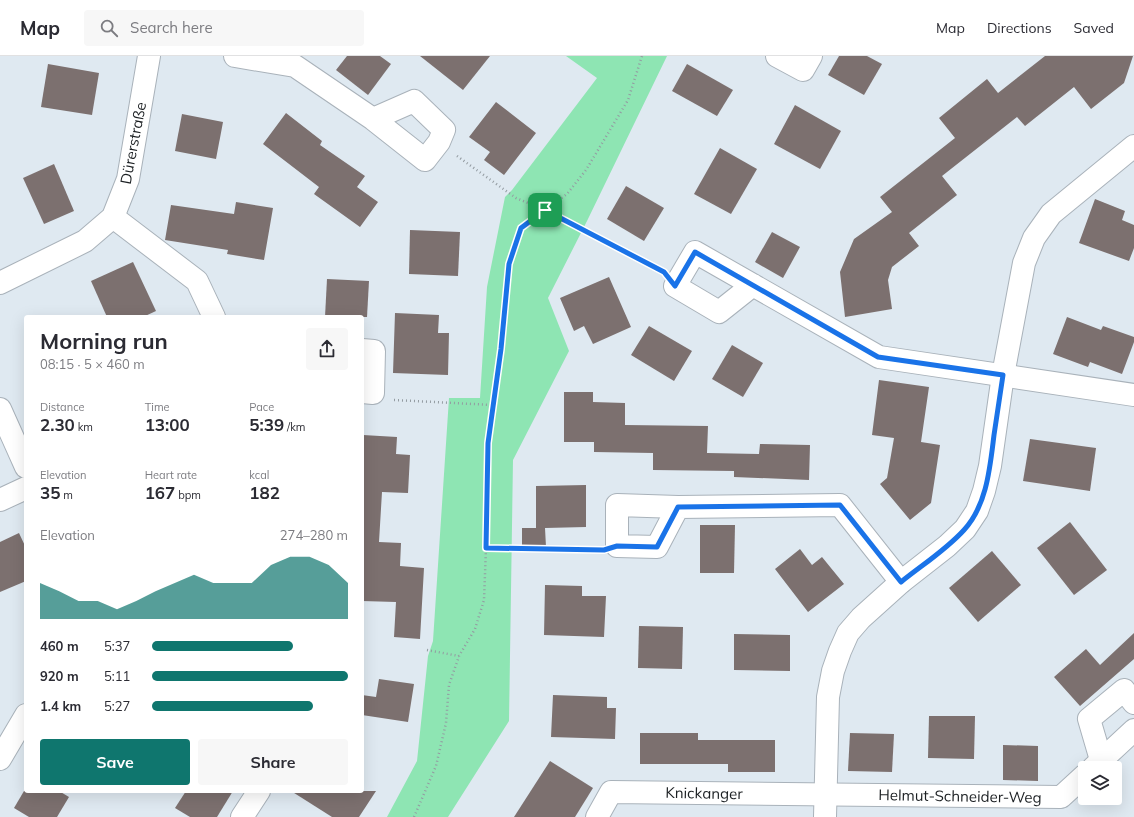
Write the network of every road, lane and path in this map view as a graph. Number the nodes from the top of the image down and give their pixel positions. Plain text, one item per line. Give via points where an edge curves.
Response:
1 (149, 56) edge
2 (235, 56) edge
3 (642, 56) edge
4 (777, 56) edge
5 (811, 56) edge
6 (373, 119) junction
7 (439, 142) junction
8 (1134, 146) edge
9 (545, 210) junction
10 (113, 217) junction
11 (0, 283) edge
12 (753, 285) junction
13 (675, 286) junction
14 (213, 315) edge
15 (364, 350) edge
16 (1003, 375) junction
17 (367, 393) edge
18 (1134, 395) edge
19 (493, 405) junction
20 (0, 409) edge
21 (24, 463) edge
22 (24, 489) edge
23 (0, 500) edge
24 (678, 507) junction
25 (617, 546) junction
26 (486, 548) junction
27 (901, 582) junction
28 (427, 650) dead end
29 (459, 656) junction
30 (1134, 703) edge
31 (24, 717) edge
32 (1134, 730) edge
33 (6, 738) edge
34 (0, 759) edge
35 (1096, 761) edge
36 (1100, 761) edge
37 (1078, 781) edge
38 (258, 793) edge
39 (826, 794) junction
40 (242, 817) edge
41 (414, 817) edge
42 (597, 817) edge
43 (825, 817) edge

1 - 10 street, Dürerstraße via 128,179
2 - 6 street via 295,66
3 - 9 path via 628,100 586,170 567,194
4 - 5 street via 803,70
6 - 7 street via 425,160
6 - 7 street via 414,101 444,130
7 - 9 path via 516,198
8 - 16 street via 1051,214 1034,238 1024,263
9 - 13 path via 664,272
9 - 19 path via 521,228 509,264
10 - 11 street, Dürerstraße via 86,241
10 - 14 street via 197,281
12 - 13 street via 719,312
12 - 13 street via 695,252
12 - 16 street via 878,357
15 - 17 street via 374,351
16 - 18 street
16 - 27 street via 990,466 977,511 965,529 947,546
17 - 19 path via 387,400
19 - 26 path via 488,443
20 - 21 street
22 - 23 street
24 - 25 street via 657,547
24 - 25 street via 617,505
24 - 27 street via 840,505
25 - 26 path via 604,550
26 - 29 path via 484,600 475,629
27 - 39 street via 848,633 833,671 828,697
28 - 29 path
29 - 41 path via 449,685 446,723 436,766
30 - 35 street via 1124,690 1089,719
31 - 33 street
32 - 36 street
33 - 34 street
37 - 39 street, Helmut-Schneider-Weg via 1061,797
38 - 40 street
39 - 42 street, Knickanger via 611,792
39 - 43 street

